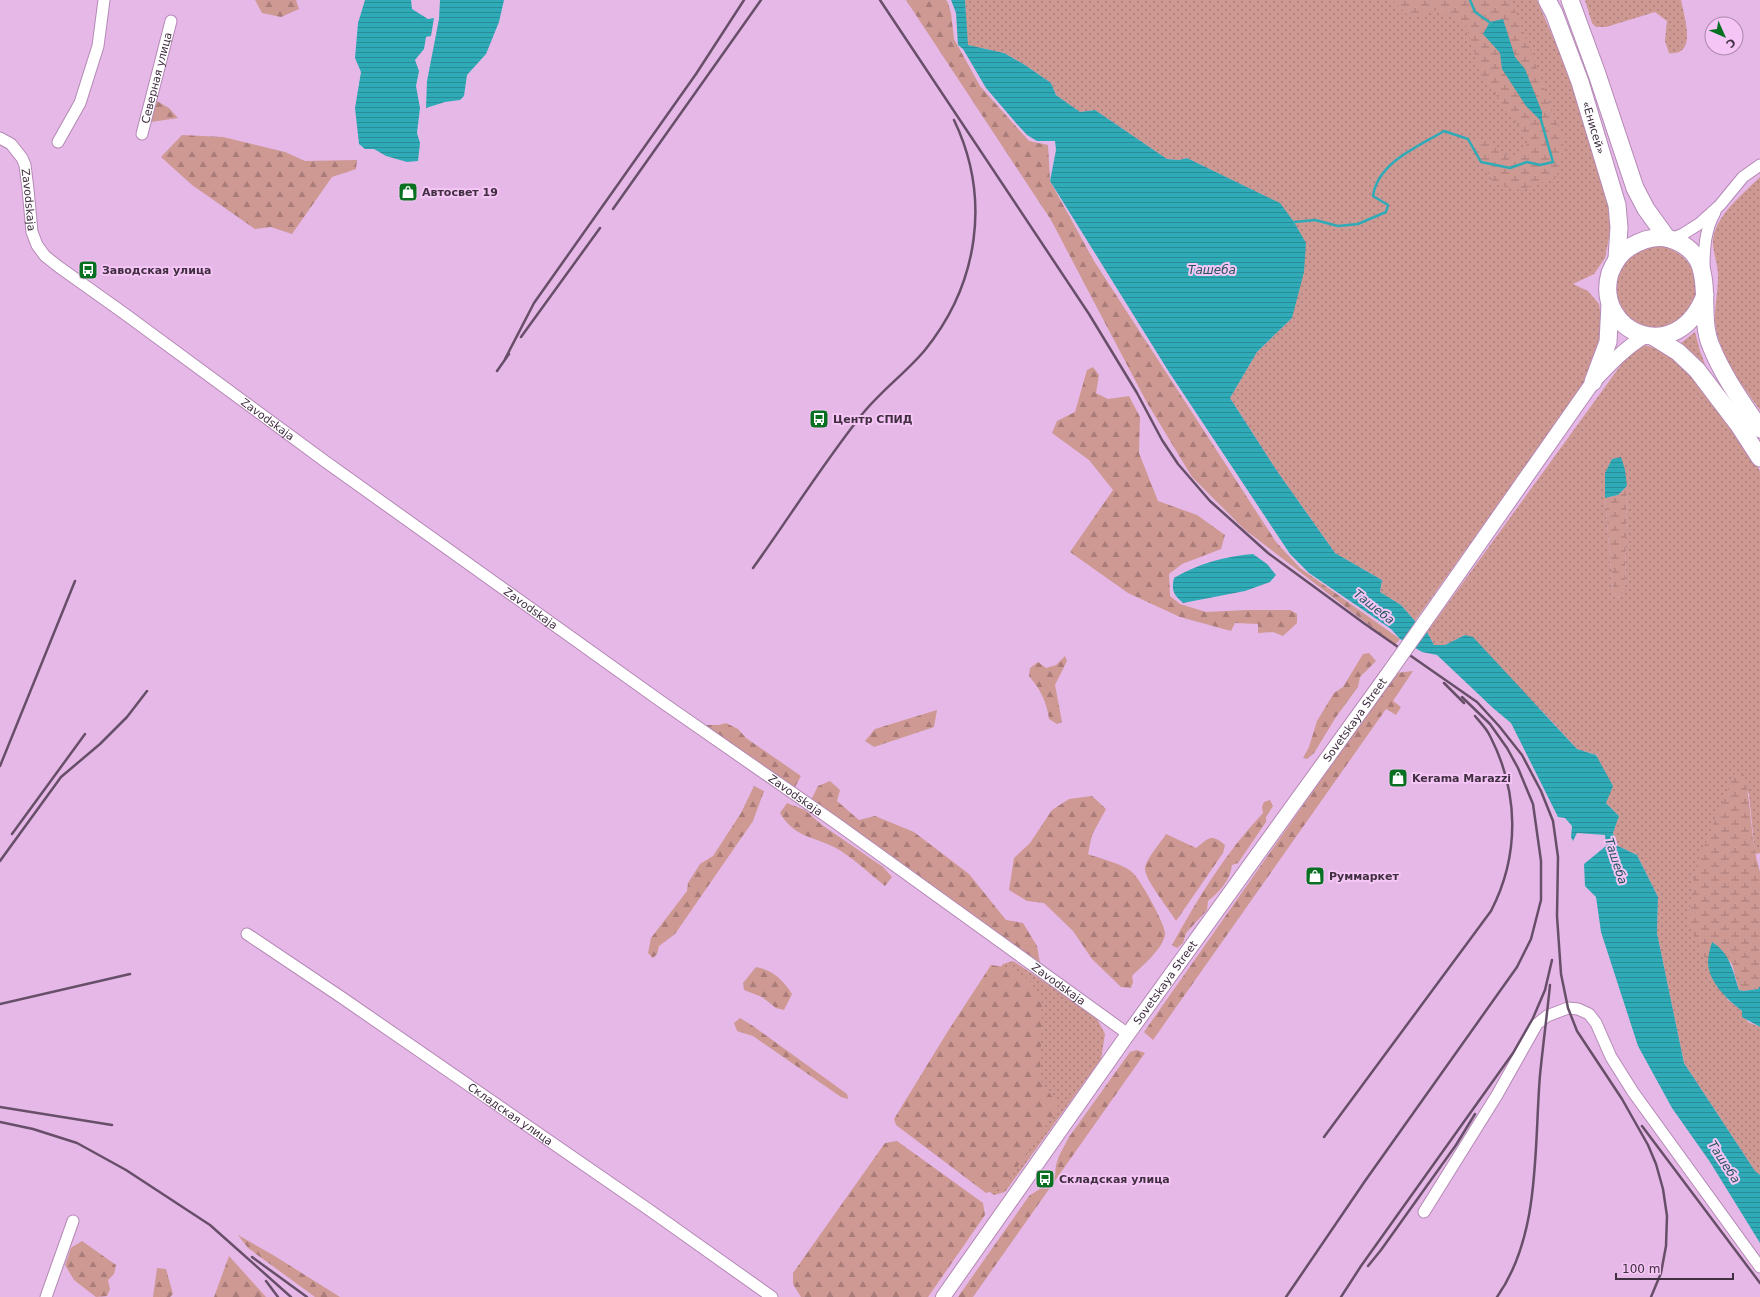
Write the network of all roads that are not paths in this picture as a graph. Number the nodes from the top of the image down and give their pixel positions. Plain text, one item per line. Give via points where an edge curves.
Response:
1 (104, 0) edge
2 (1547, 0) edge
3 (1570, 0) edge
4 (171, 21) dead end
5 (142, 134) dead end
6 (0, 138) edge
7 (58, 142) dead end
8 (1760, 165) edge
9 (1720, 205) junction
10 (1669, 239) junction
11 (1617, 259) junction
12 (1704, 273) junction
13 (1705, 295) junction
14 (1610, 304) junction
15 (1649, 336) junction
16 (1593, 382) junction
17 (1760, 429) edge
18 (1760, 458) edge
19 (247, 934) dead end
20 (1128, 1034) junction
21 (1424, 1212) dead end
22 (73, 1222) dead end
23 (1760, 1267) edge
24 (46, 1297) edge
25 (772, 1297) edge
26 (943, 1297) edge

1 - 7 street via 98,46 80,103
2 - 11 highway, «Енисей» via 1580,82 1617,205
3 - 10 highway, «Енисей» via 1635,188 1646,209
4 - 5 street, Северная улица
6 - 20 street, Zavodskaja via 11,144 22,158 25,165 32,232 37,245 59,267 326,462 659,700 834,821
8 - 9 street via 1743,177
9 - 10 street via 1699,224 1684,234
9 - 12 street via 1707,231
10 - 11 highway, «Енисей» via 1652,238 1639,242 1626,249
10 - 12 highway, «Енисей» via 1682,244 1692,252
11 - 14 highway, «Енисей» via 1608,282
12 - 13 highway, «Енисей»
13 - 15 highway, «Енисей» via 1700,309 1685,326 1666,336
13 - 17 highway, «Енисей» via 1704,318 1712,350 1721,369
14 - 15 highway, «Енисей» via 1622,322 1634,331
14 - 16 highway via 1608,342
15 - 16 main road, Sovetskaya Street via 1631,344
15 - 18 highway, «Енисей» via 1678,352 1697,370
16 - 20 main road, Sovetskaya Street, bridge via 1438,603
19 - 25 street, Складская улица via 348,1001
20 - 26 main road, Sovetskaya Street
21 - 23 street via 1497,1095 1537,1024 1547,1016 1568,1008 1578,1009 1589,1014 1596,1023 1632,1092
22 - 24 street

